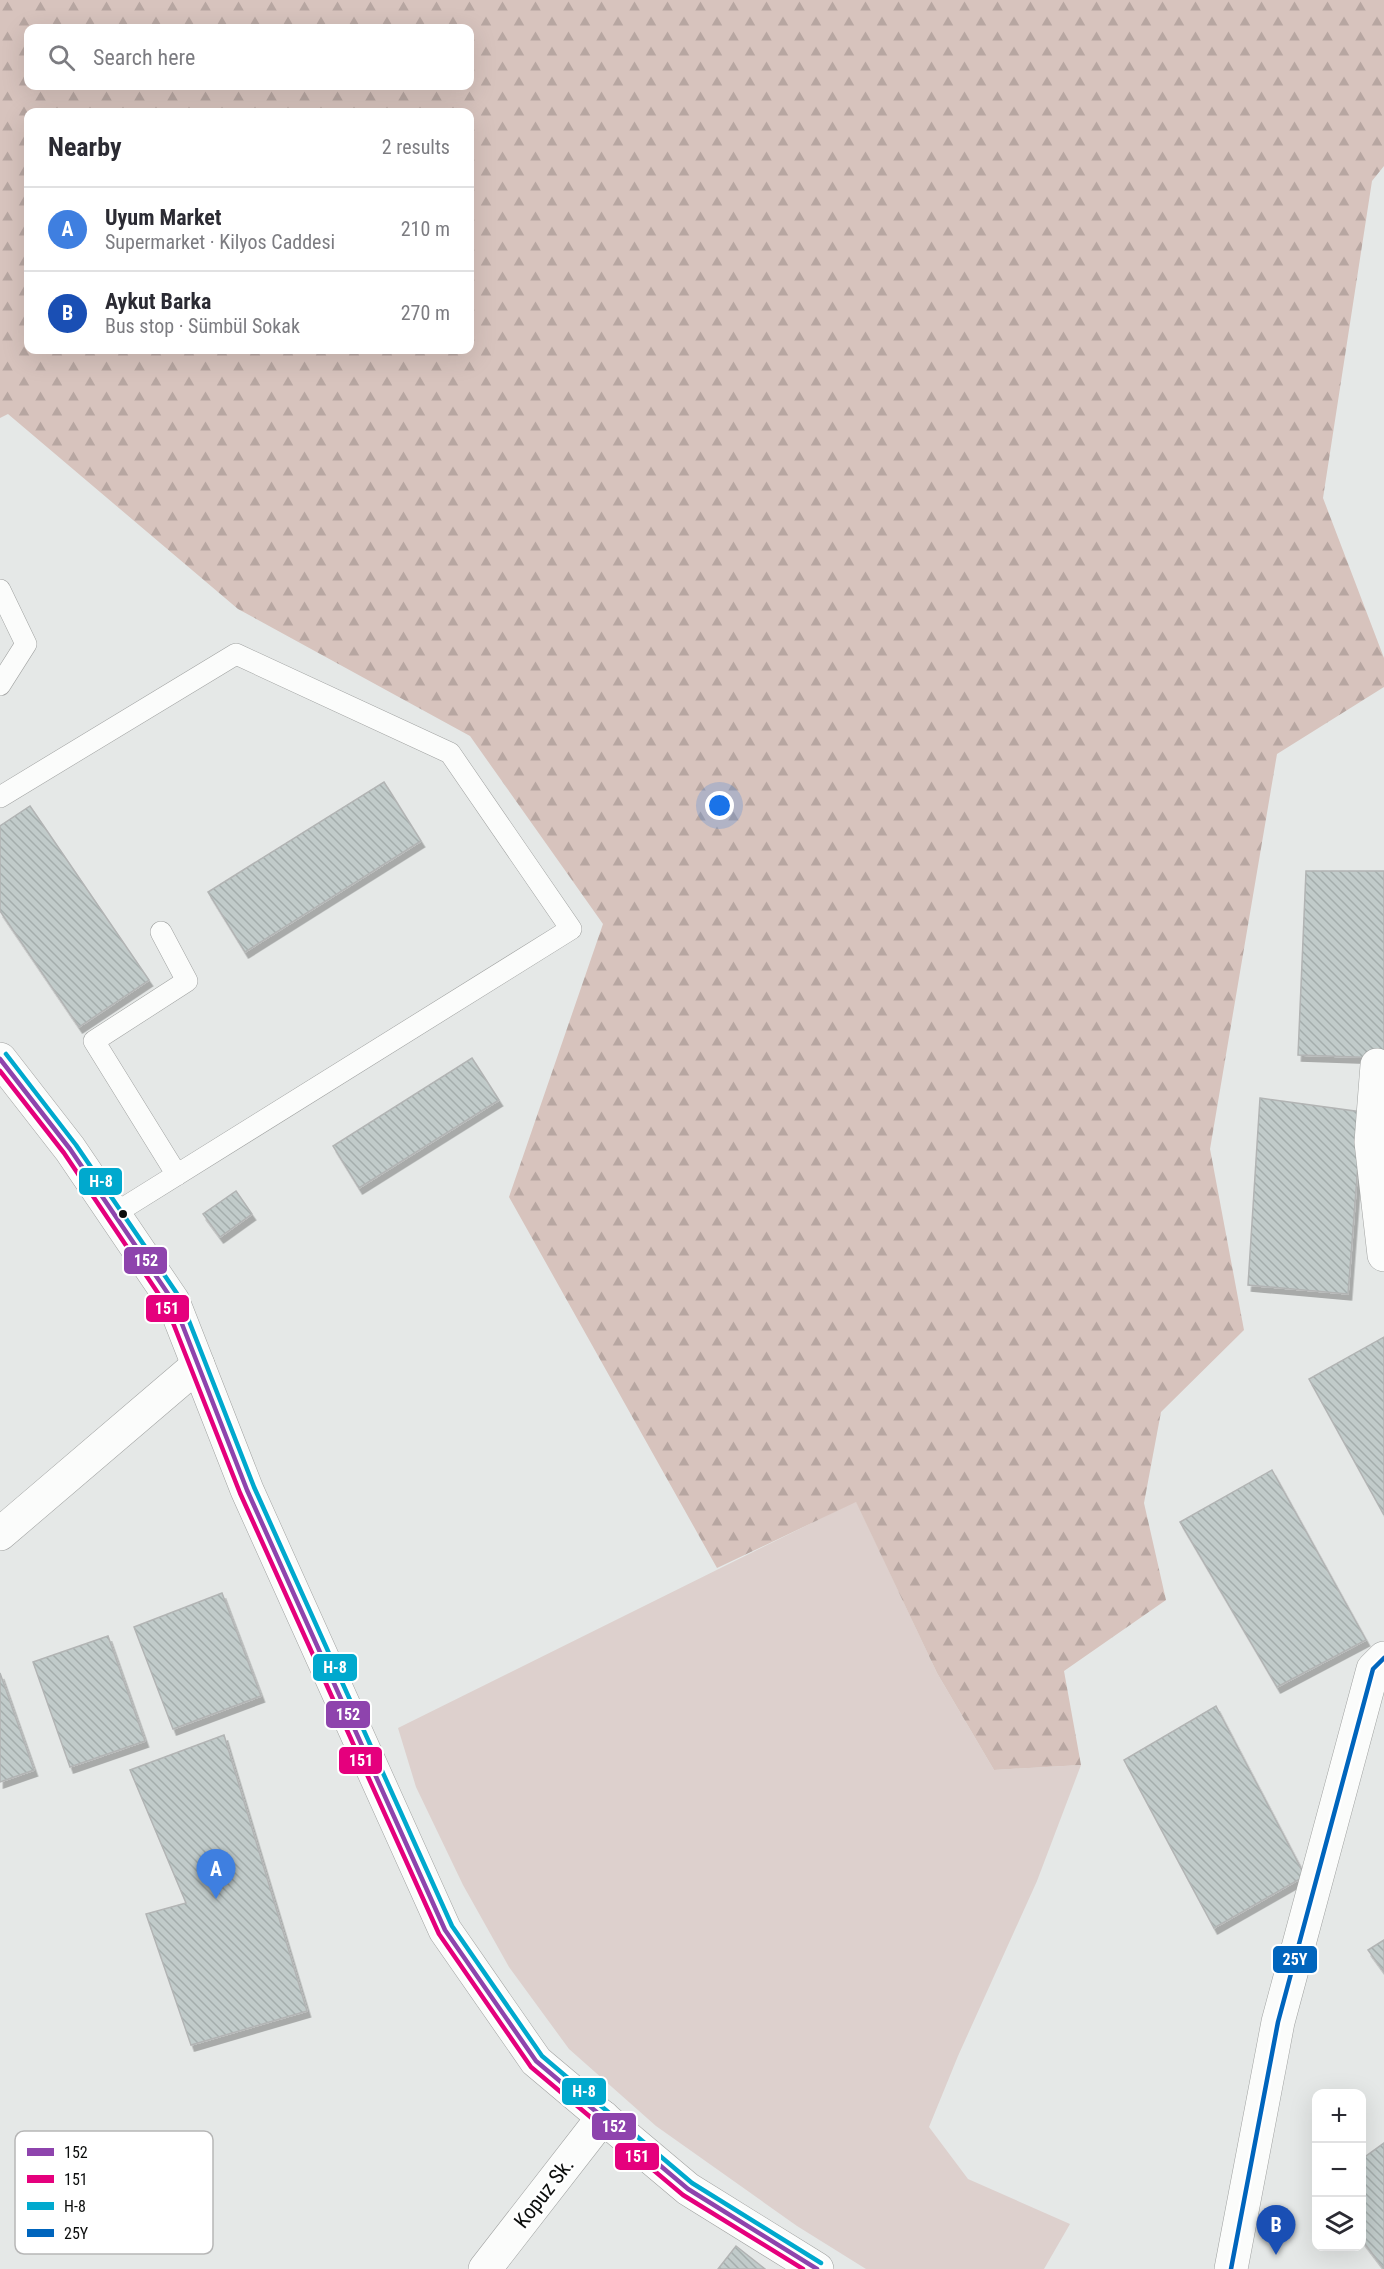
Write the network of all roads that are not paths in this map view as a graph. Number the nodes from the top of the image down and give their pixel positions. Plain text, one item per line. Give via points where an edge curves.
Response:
1 (0, 590) edge
2 (0, 685) edge
3 (0, 797) edge
4 (161, 933) dead end
5 (0, 1059) edge
6 (1377, 1065) dead end
7 (177, 1175) junction
8 (114, 1214) junction
9 (1384, 1255) edge
10 (198, 1365) junction
11 (0, 1534) edge
12 (1384, 1658) edge
13 (603, 2118) junction
14 (485, 2269) edge
15 (817, 2269) edge
16 (1231, 2269) edge

1 - 2 lane via 26,644
3 - 7 lane via 236,654 450,753 571,929
4 - 7 lane via 187,981 94,1041
5 - 8 street via 70,1149
6 - 9 street via 1371,1142
7 - 8 lane
8 - 10 street via 173,1301
10 - 11 street
10 - 13 street via 247,1490 445,1930 536,2061
12 - 16 street via 1373,1669 1278,2022
13 - 14 street, Kopuz Sk.
13 - 15 street via 688,2189

